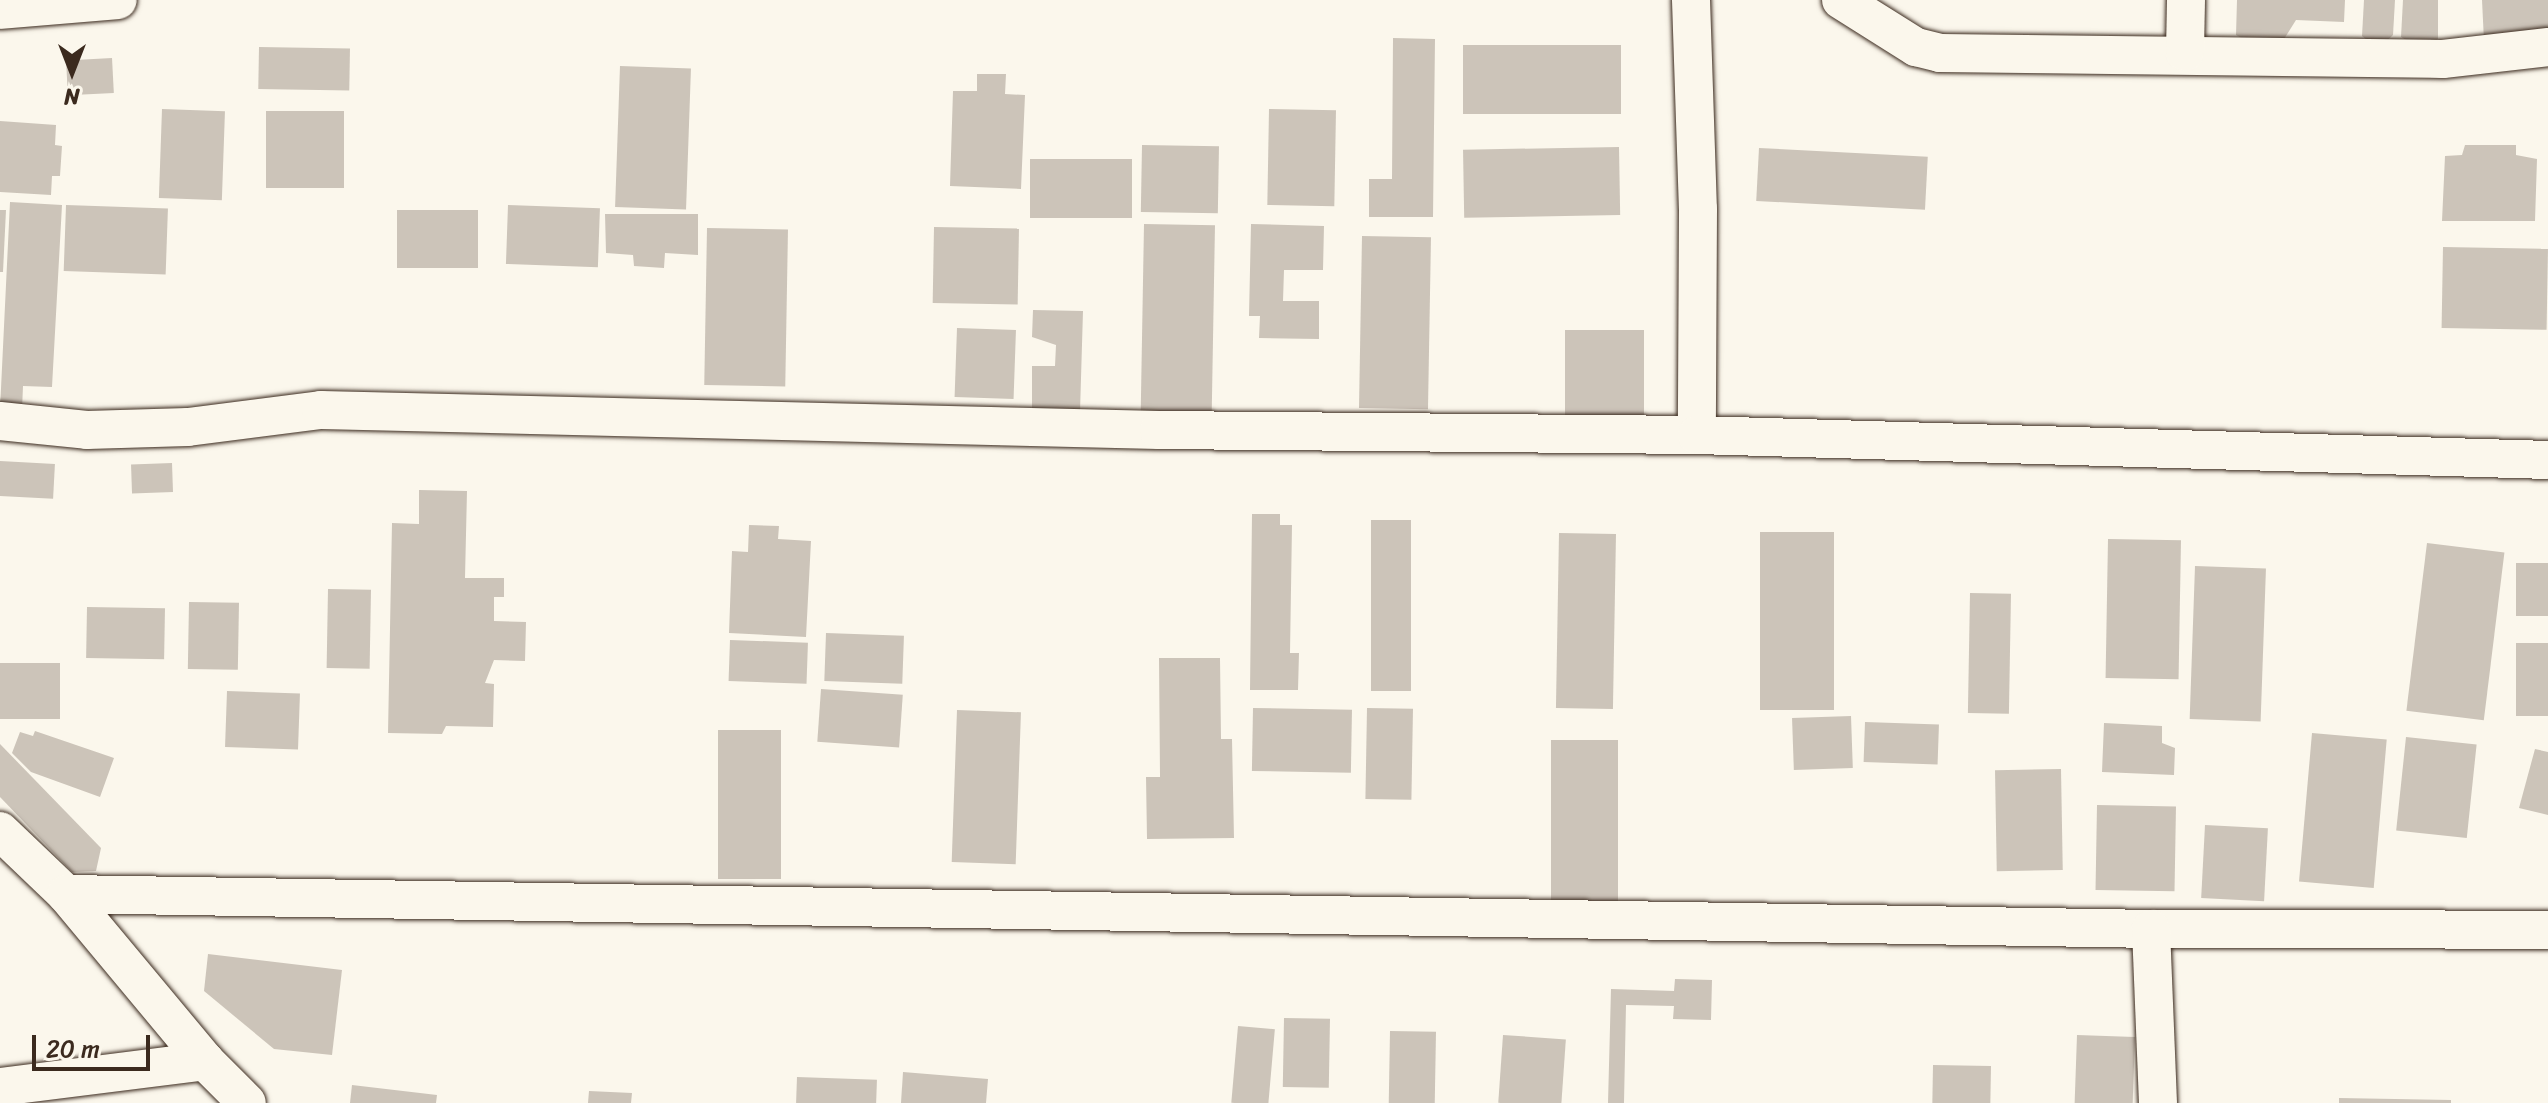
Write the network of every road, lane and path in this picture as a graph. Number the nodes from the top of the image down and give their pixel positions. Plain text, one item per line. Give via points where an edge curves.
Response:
1 (118, 0) edge
2 (1691, 0) edge
3 (1841, 0) edge
4 (2186, 0) edge
5 (0, 10) edge
6 (2548, 47) edge
7 (2185, 52) junction
8 (0, 421) edge
9 (1697, 435) junction
10 (2548, 460) edge
11 (0, 831) edge
12 (66, 894) junction
13 (2151, 929) junction
14 (2548, 930) edge
15 (205, 1061) junction
16 (0, 1087) edge
17 (247, 1103) edge
18 (2158, 1103) edge

1 - 5 street
2 - 9 street via 1698,209
3 - 7 street via 1916,47 1940,53
4 - 7 street
6 - 7 street via 2443,59
8 - 9 street via 87,430 188,427 321,410 1159,430
9 - 10 street
11 - 12 street
12 - 13 street
12 - 15 street
13 - 14 street
13 - 18 street
15 - 16 street
15 - 17 street

